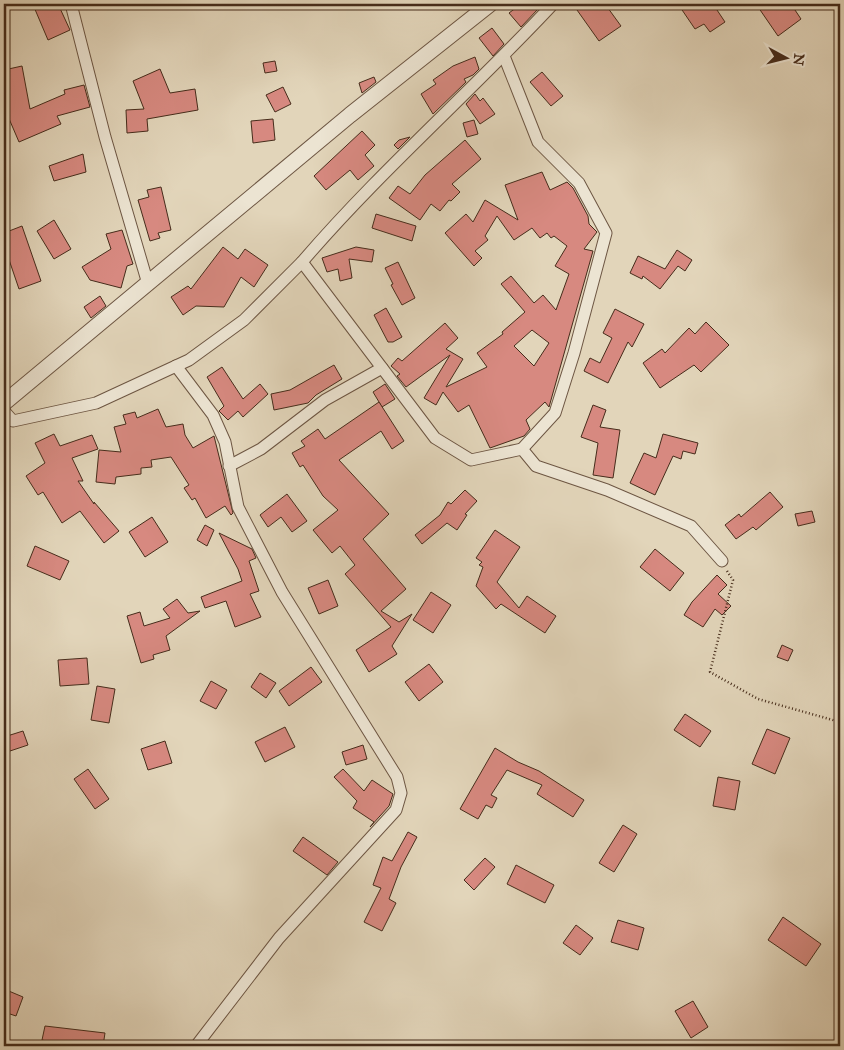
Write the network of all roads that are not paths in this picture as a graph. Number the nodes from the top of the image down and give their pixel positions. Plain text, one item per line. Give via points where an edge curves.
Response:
1 (71, 4) edge
2 (490, 4) edge
3 (553, 4) edge
4 (504, 56) junction
5 (302, 262) junction
6 (148, 284) junction
7 (176, 366) junction
8 (382, 368) junction
9 (4, 403) edge
10 (4, 411) edge
11 (522, 449) junction
12 (229, 466) junction
13 (722, 562) road end
14 (196, 1046) edge

1 - 6 street via 104,137
2 - 6 street via 350,115
3 - 4 street
4 - 5 street via 346,210
4 - 11 street via 538,142 579,183 606,233 574,353 554,413
5 - 7 street via 244,320
5 - 8 street
6 - 9 street
7 - 10 street via 96,403 13,421
7 - 12 street via 213,415 225,442
8 - 11 street via 435,438 471,460
8 - 12 street via 325,400 261,449
11 - 13 street via 536,466 607,490 691,526
12 - 14 street via 238,507 282,592 397,777 401,793 396,810 279,938

